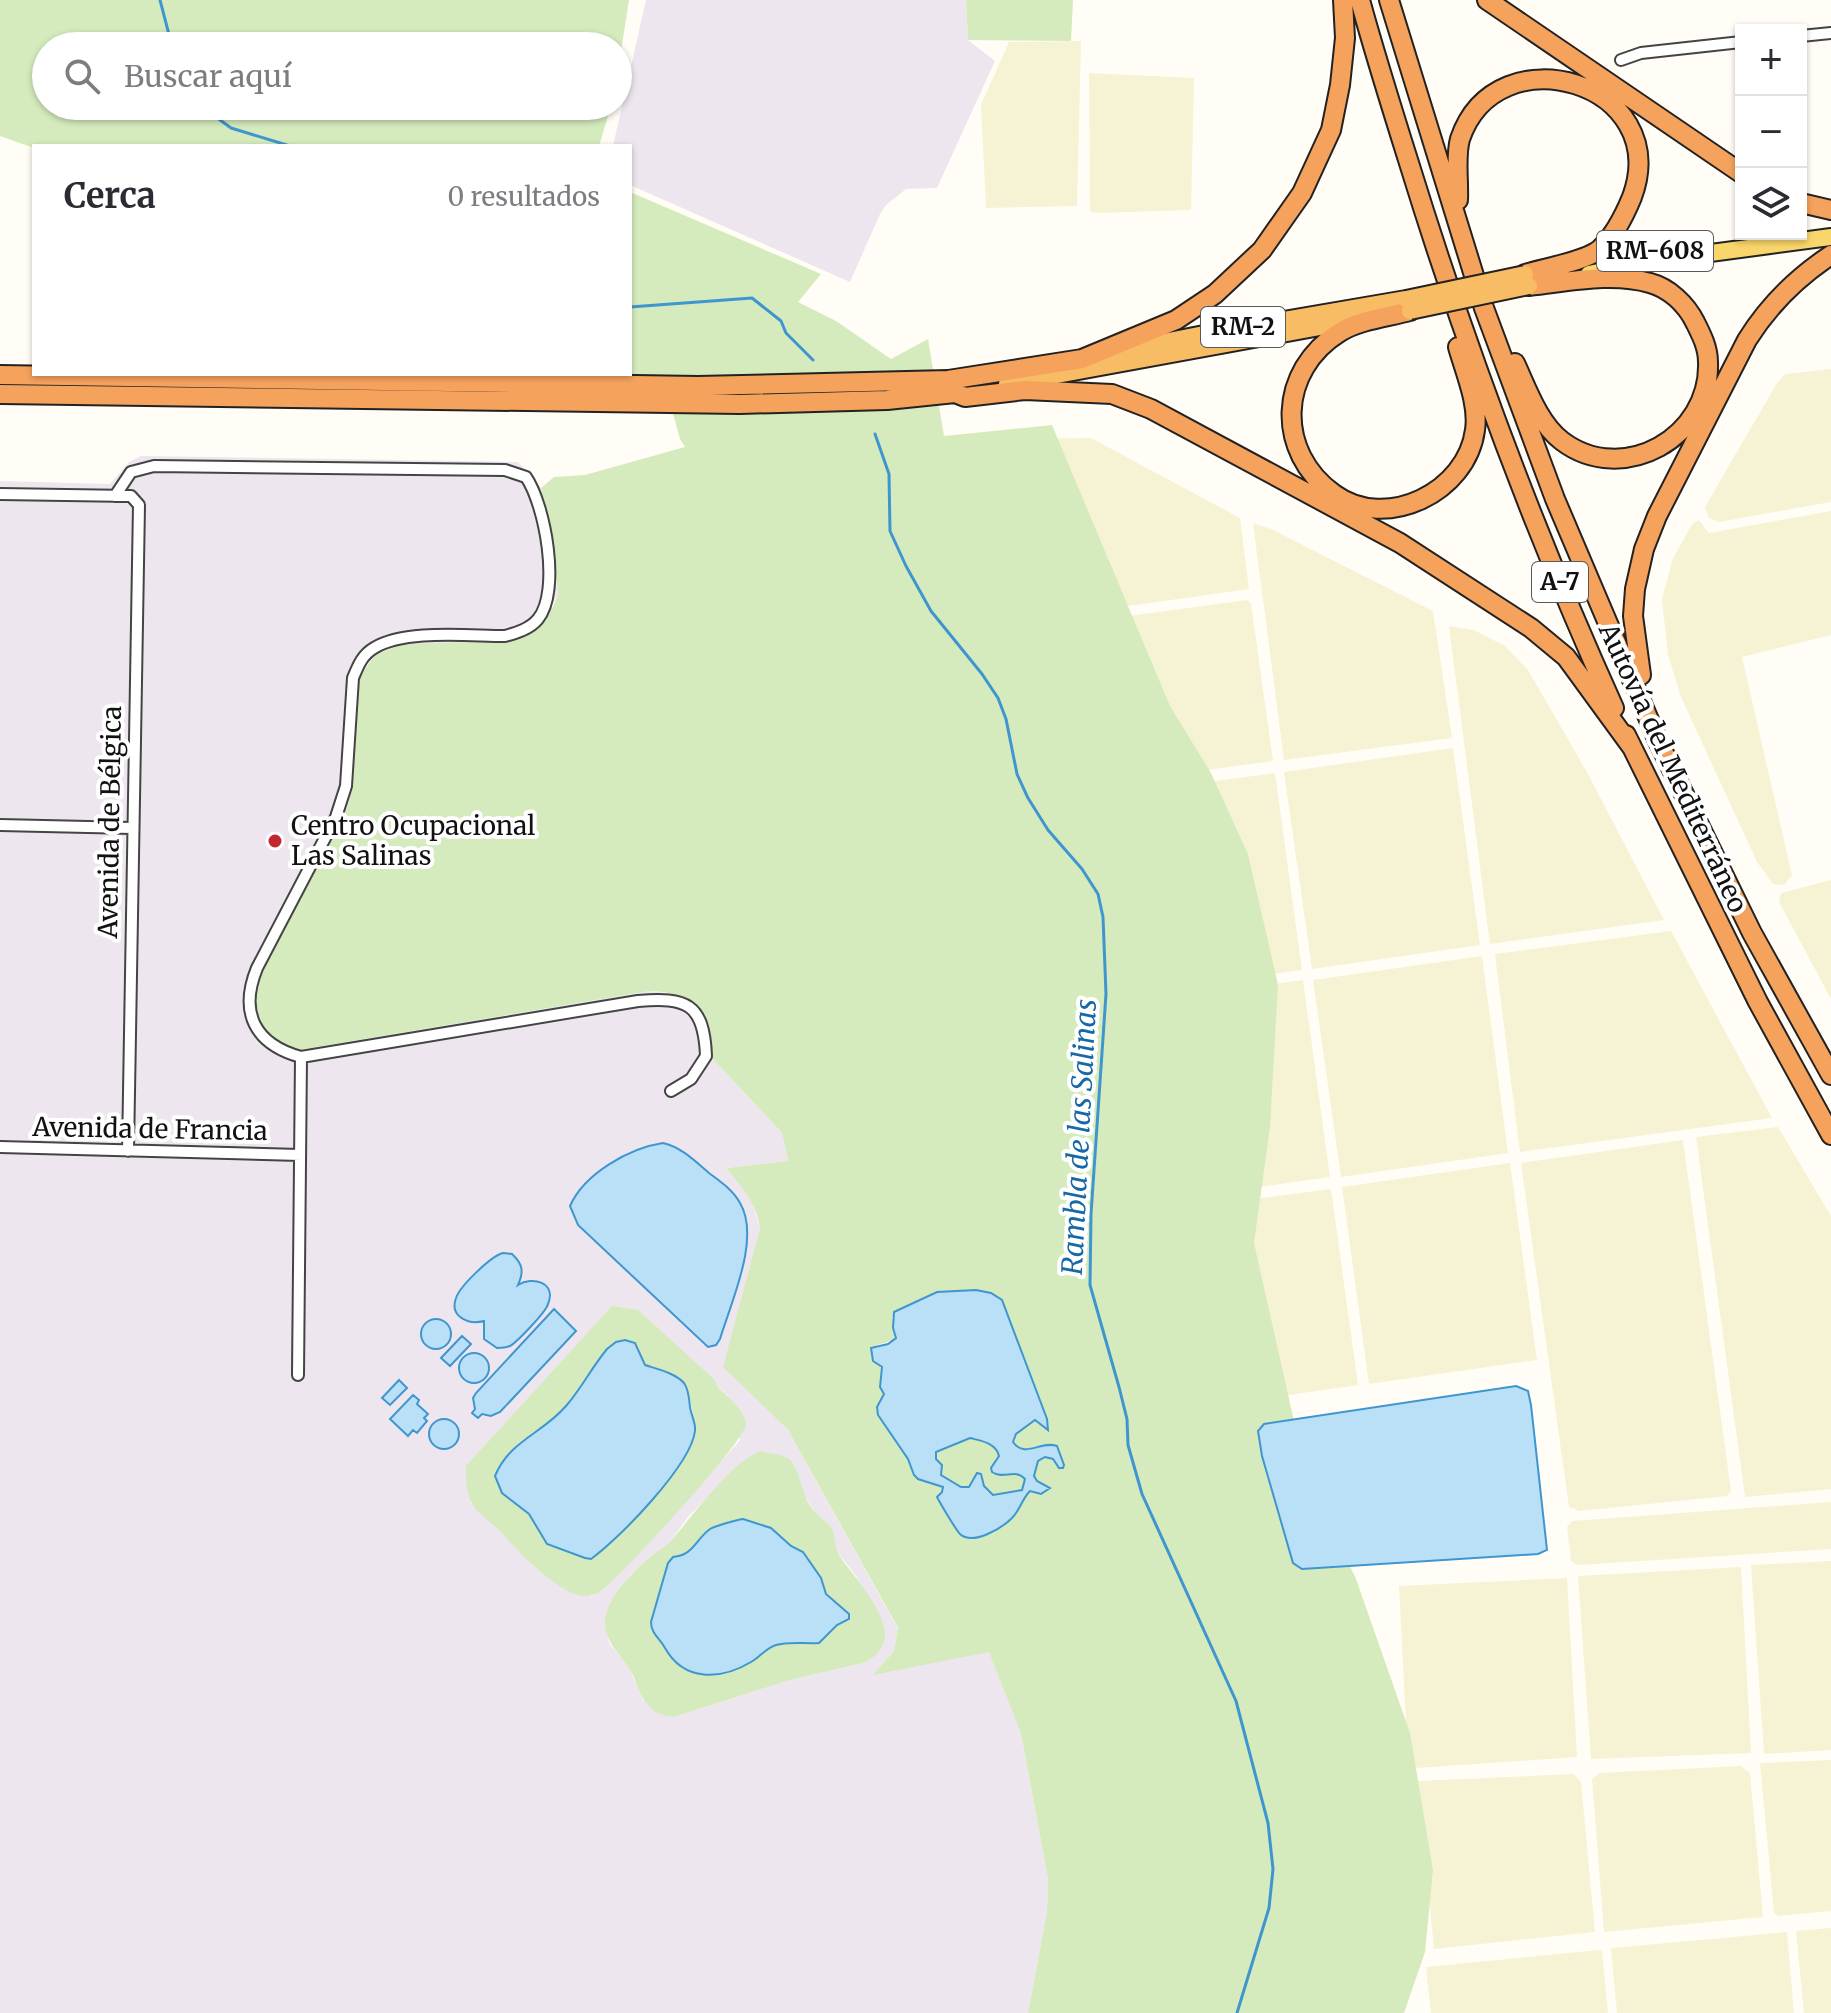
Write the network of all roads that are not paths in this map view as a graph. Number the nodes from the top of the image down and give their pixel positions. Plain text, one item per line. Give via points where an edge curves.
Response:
1 (1343, 0) edge
2 (1351, 0) edge
3 (1360, 0) edge
4 (1389, 0) edge
5 (1400, 0) edge
6 (1487, 0) edge
7 (1831, 33) edge
8 (1807, 35) edge
9 (1735, 43) edge
10 (1621, 60) dead end
11 (1735, 169) edge
12 (1458, 200) junction
13 (1807, 204) edge
14 (1831, 210) edge
15 (1831, 230) edge
16 (1807, 232) edge
17 (1831, 237) edge
18 (1740, 240) edge
19 (1831, 255) edge
20 (1527, 280) junction
21 (1408, 305) junction
22 (1082, 359) junction
23 (1514, 362) junction
24 (0, 375) edge
25 (32, 376) edge
26 (63, 376) edge
27 (955, 393) junction
28 (0, 394) edge
29 (71, 394) junction
30 (0, 410) edge
31 (0, 494) edge
32 (115, 496) junction
33 (1641, 675) junction
34 (1631, 746) junction
35 (0, 825) edge
36 (132, 828) junction
37 (1804, 1025) junction
38 (301, 1057) junction
39 (1831, 1075) edge
40 (671, 1091) dead end
41 (1831, 1135) edge
42 (0, 1147) edge
43 (128, 1151) junction
44 (300, 1155) junction
45 (298, 1375) dead end

1 - 22 highway via 1345,38 1331,130 1302,193 1262,250 1215,294 1176,320
2 - 21 highway via 1449,315 1473,403 1475,430 1452,479 1427,499 1390,508 1361,506 1336,495 1309,471 1295,441 1290,409 1300,374 1316,349 1342,330
3 - 34 highway, Autovía del Mediterráneo / A-7 via 1441,267 1489,403
4 - 37 highway, Autovía del Mediterráneo / A-7 via 1480,294 1555,499 1658,741 1752,933
5 - 12 highway
6 - 11 highway
7 - 8 street
9 - 10 street
12 - 20 highway via 1459,142 1469,121 1494,94 1538,79 1565,81 1594,90 1618,110 1632,130 1640,157 1628,207 1599,250
12 - 23 highway
13 - 14 highway
15 - 16 main road
17 - 20 main road
18 - 20 main road, RM-608 via 1648,252
19 - 33 highway via 1779,297 1747,340 1657,516 1635,589
20 - 21 highway, RM-2, bridge
20 - 23 highway via 1621,277 1653,283 1671,293 1690,312 1703,339 1708,361 1705,386 1696,412 1677,437 1639,457 1607,460 1560,440 1540,415
21 - 22 highway, RM-2 via 1214,332
21 - 27 highway, RM-2
22 - 26 highway, RM-2 via 948,380 698,386
23 - 33 highway
24 - 25 highway, RM-2
27 - 29 highway, RM-2 via 740,404
27 - 34 highway via 1112,394 1162,415 1400,543 1531,628 1566,657
28 - 29 highway, RM-2
29 - 30 highway via 60,401 22,401
31 - 32 street
32 - 36 street, Avenida de Bélgica via 131,496 139,505
32 - 38 street via 131,472 154,466 505,470 526,477 540,504 549,588 538,619 505,636 399,638 372,648 359,663 353,678 346,786 336,817 257,968 248,1000 260,1033 283,1052
33 - 37 highway
34 - 41 highway, Autovía del Mediterráneo / A-7 via 1758,1002
35 - 36 street
36 - 43 street, Avenida de Bélgica
37 - 39 highway, Autovía del Mediterráneo / A-7
38 - 40 street via 669,998 691,1008 702,1024 706,1047 700,1069
38 - 44 street
42 - 43 street, Avenida de Francia
43 - 44 street, Avenida de Francia
44 - 45 street

